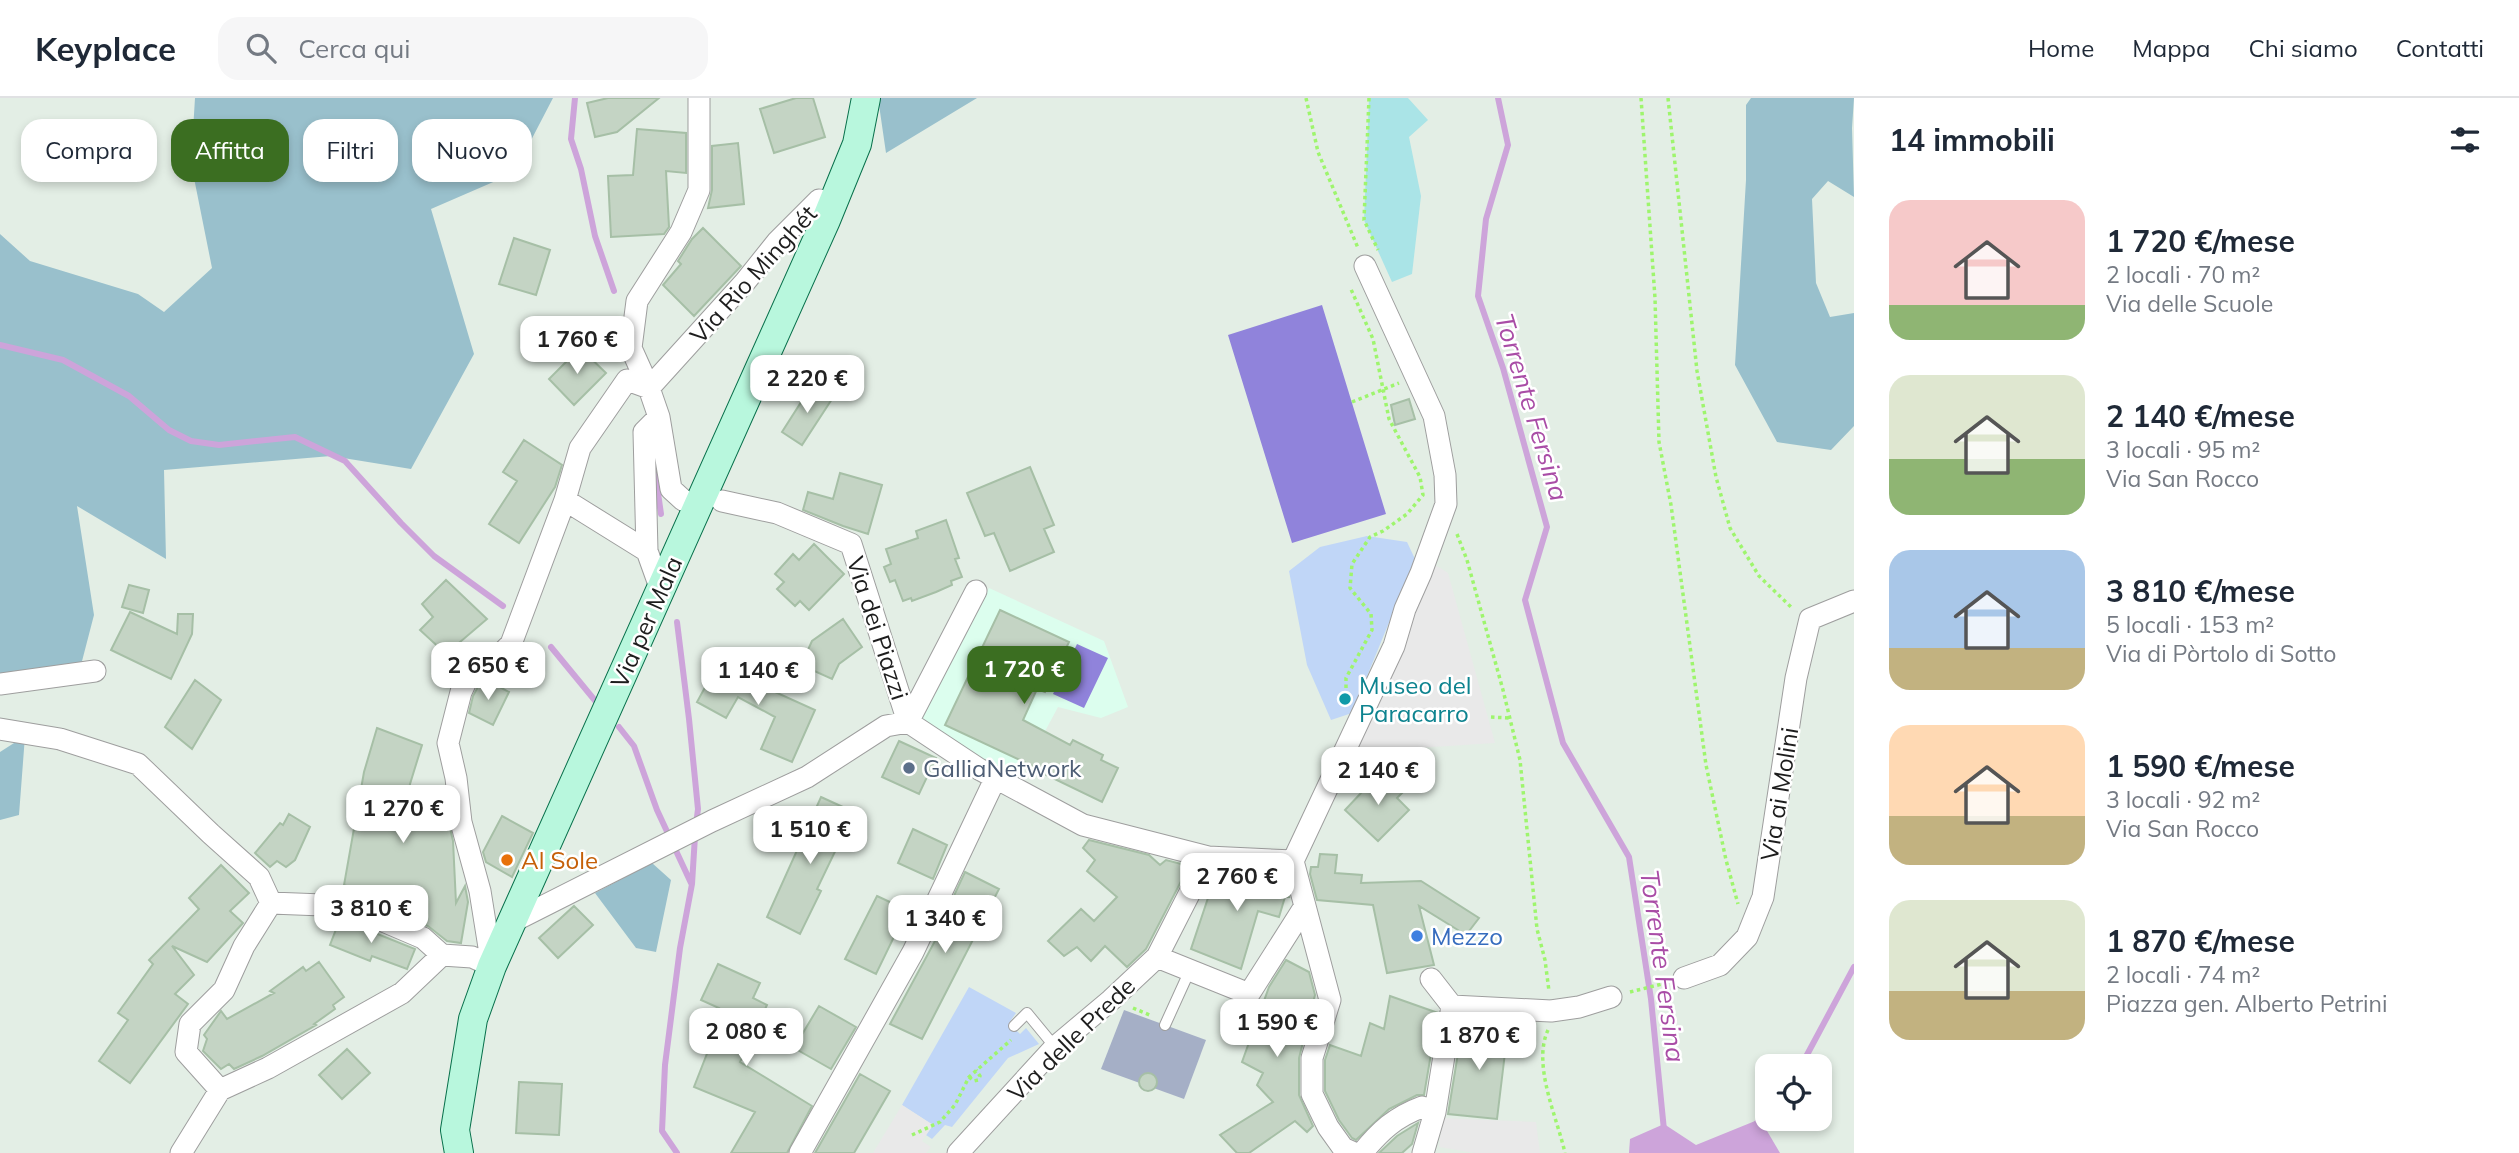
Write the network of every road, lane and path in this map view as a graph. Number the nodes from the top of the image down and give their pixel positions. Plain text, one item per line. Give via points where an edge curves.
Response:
1 (699, 98) edge
2 (866, 98) edge
3 (1306, 98) edge
4 (1641, 98) edge
5 (1668, 98) edge
6 (832, 202) junction
7 (1365, 266) joint
8 (1349, 283) dead end
9 (1416, 377) junction
10 (649, 388) junction
11 (1383, 389) junction
12 (1352, 402) dead end
13 (659, 416) junction
14 (565, 500) junction
15 (683, 500) dead end
16 (722, 501) dead end
17 (1446, 504) junction
18 (647, 551) junction
19 (661, 590) junction
20 (976, 591) dead end
21 (1854, 601) edge
22 (1810, 619) junction
23 (94, 671) dead end
24 (0, 684) edge
25 (1490, 717) dead end
26 (1510, 718) junction
27 (908, 722) junction
28 (1359, 724) junction
29 (0, 729) edge
30 (996, 778) junction
31 (1208, 857) junction
32 (1293, 861) junction
33 (271, 903) junction
34 (1305, 906) junction
35 (510, 923) junction
36 (1747, 937) junction
37 (442, 955) junction
38 (1157, 957) junction
39 (492, 966) junction
40 (1190, 970) junction
41 (1684, 978) joint
42 (1431, 979) dead end
43 (1611, 997) joint
44 (1452, 1006) junction
45 (1551, 1011) junction
46 (1165, 1025) dead end
47 (1016, 1030) joint
48 (1055, 1047) junction
49 (976, 1070) junction
50 (969, 1077) junction
51 (219, 1090) junction
52 (1435, 1112) junction
53 (912, 1135) dead end
54 (181, 1153) edge
55 (459, 1153) edge
56 (800, 1153) edge
57 (957, 1153) edge
58 (1354, 1153) edge
59 (1362, 1153) edge
60 (1423, 1153) edge
61 (1565, 1153) edge

1 - 10 street via 699,190 681,232 637,301 631,348
2 - 6 main road, Via per Mala via 858,144
3 - 7 path via 1318,152
4 - 36 path via 1655,298 1659,442 1706,765
5 - 22 path via 1697,371 1716,477 1730,528 1759,576 1806,621
6 - 10 street, Via Rio Minghét via 819,200
6 - 19 main road, Via per Mala
7 - 9 street
8 - 11 path via 1373,339
9 - 11 path
9 - 17 street via 1434,416
10 - 13 street
10 - 14 street via 626,380 580,449
11 - 12 path
11 - 28 path via 1389,419 1420,477 1423,495 1407,514 1370,537 1352,564 1350,587 1371,614 1372,630 1346,678 1346,715
13 - 15 street via 671,489
13 - 18 street via 644,432
14 - 18 street
14 - 39 street via 511,644 469,675 448,743
16 - 27 street, Via dei Piazzi via 777,513 851,544
17 - 26 path via 1467,560
17 - 28 street via 1394,646
18 - 19 street
19 - 35 main road, Via per Mala
20 - 27 street
21 - 22 street
22 - 36 street, Via ai Molini via 1796,678 1763,898
23 - 24 street
25 - 26 path
26 - 45 path via 1520,760 1537,929
27 - 30 street
27 - 35 street via 886,726 807,777
28 - 32 street
29 - 33 street via 60,739 138,764 259,877
30 - 31 street via 1083,825
30 - 56 street via 912,952
31 - 32 street
31 - 38 street, Via delle Prede
32 - 34 street
33 - 37 street via 348,906 423,938
33 - 51 street via 224,990 190,1024 186,1052
34 - 40 street via 1249,993
34 - 58 street via 1329,1000 1312,1058 1311,1094 1328,1127 1343,1147
35 - 39 main road, Via per Mala
36 - 41 street, Via ai Molini via 1720,965
37 - 39 street via 472,957
37 - 51 street via 401,993 268,1068
38 - 40 street
38 - 48 street, Via delle Prede
39 - 55 main road, Via per Mala via 472,1019 455,1130
40 - 46 lane
41 - 43 path
42 - 44 street
43 - 45 street
44 - 45 street
44 - 52 street
45 - 61 path via 1542,1055 1544,1079
47 - 48 lane via 1027,1013
47 - 49 path via 1002,1051
48 - 57 street, Via delle Prede
49 - 50 path
49 - 50 path via 978,1080
50 - 53 path via 940,1122
51 - 54 street
52 - 59 street via 1422,1107 1396,1119
52 - 60 street

